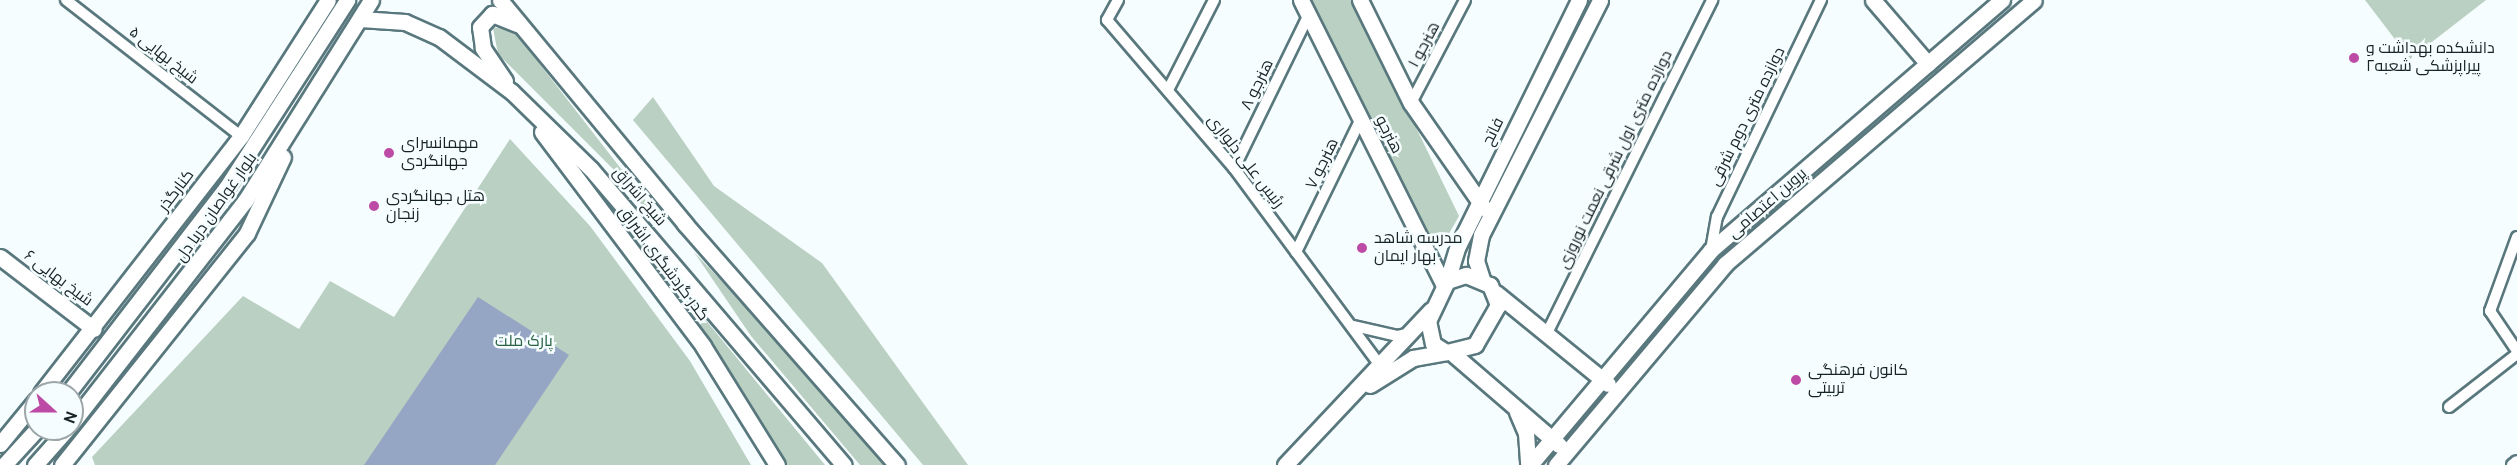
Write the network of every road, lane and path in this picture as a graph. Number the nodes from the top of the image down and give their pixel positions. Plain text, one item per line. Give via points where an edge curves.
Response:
1 (66, 0) edge
2 (328, 0) edge
3 (347, 0) edge
4 (371, 0) edge
5 (500, 0) edge
6 (1118, 0) edge
7 (1214, 0) edge
8 (1301, 0) edge
9 (1360, 0) edge
10 (1465, 0) edge
11 (1579, 0) edge
12 (1600, 0) edge
13 (1712, 0) edge
14 (1821, 0) edge
15 (1873, 0) edge
16 (2002, 0) edge
17 (2034, 0) edge
18 (1308, 16) junction
19 (360, 19) junction
20 (519, 25) junction
21 (1928, 64) junction
22 (1168, 90) junction
23 (512, 92) junction
24 (1411, 103) junction
25 (305, 112) junction
26 (1360, 121) junction
27 (241, 136) junction
28 (1234, 168) junction
29 (1486, 208) junction
30 (2517, 237) edge
31 (1711, 250) junction
32 (1296, 252) junction
33 (0, 257) edge
34 (145, 263) junction
35 (162, 276) junction
36 (1482, 279) junction
37 (1446, 283) junction
38 (1496, 293) junction
39 (1431, 310) junction
40 (1354, 326) junction
41 (94, 329) junction
42 (1410, 333) junction
43 (1547, 333) junction
44 (1449, 352) junction
45 (2517, 352) edge
46 (1380, 366) junction
47 (1602, 379) junction
48 (51, 381) edge
49 (78, 381) edge
50 (1618, 391) junction
51 (1347, 400) junction
52 (1514, 407) junction
53 (2449, 407) dead end
54 (84, 408) edge
55 (24, 413) edge
56 (1, 439) edge
57 (1551, 439) junction
58 (26, 441) edge
59 (58, 441) edge
60 (1567, 452) junction
61 (2517, 461) edge
62 (41, 463) edge
63 (4, 465) edge
64 (62, 465) edge
65 (777, 465) edge
66 (844, 465) edge
67 (897, 465) edge
68 (1285, 465) edge
69 (1529, 465) edge
70 (1556, 465) edge
71 (2512, 465) edge

1 - 27 street, شیخ بهایی ۵
2 - 27 main road, کنارگذر
3 - 35 main road, بلوار غواصان دریا دل via 286,100
4 - 19 main road, بلوار غواصان دریا دل
5 - 20 main road, شیخ اشراق
6 - 22 street, رئیس علی دلواری via 1107,20
7 - 22 street
8 - 18 main road, هنرجو
9 - 24 main road
10 - 24 street, هنرجو ۱
11 - 29 main road, فاتح
12 - 29 main road, فاتح
13 - 43 street, دوازده متری اول شرقی نعمت نوروزی
14 - 31 street, دوازده متری دوم شرقی via 1717,218
15 - 21 main road
16 - 21 main road, پروین اعتصامی
17 - 50 main road, پروین اعتصامی via 1725,264
18 - 26 main road, هنرجو
18 - 28 street, هنرجو ۸
19 - 23 main road, شیخ اشراق via 405,22 439,37
19 - 25 main road, بلوار غواصان دریا دل
20 - 23 main road via 492,14 480,27 483,48
20 - 67 main road, شیخ اشراق
21 - 31 main road, پروین اعتصامی
22 - 28 street, رئیس علی دلواری
23 - 65 main road, گدر گردشگری اشراق via 703,346
23 - 66 main road, شیخ اشراق via 591,169
24 - 29 main road
25 - 54 main road, بلوار غواصان دریا دل via 183,288
25 - 64 main road via 248,232
26 - 32 street, هنرجو ۷
26 - 37 main road, هنرجو
27 - 34 main road, کنارگذر
28 - 32 street, رئیس علی دلواری
29 - 36 main road, فاتح via 1477,249
29 - 37 main road, فاتح
30 - 45 street via 2490,311
31 - 47 main road, پروین اعتصامی
32 - 40 street, رئیس علی دلواری
33 - 41 main road, شیخ بهایی ۶
34 - 35 main road
34 - 41 main road, کنارگذر
35 - 49 main road, بلوار غواصان دریا دل
36 - 37 main road via 1466,275
36 - 38 main road
37 - 39 main road
38 - 43 main road
38 - 44 main road via 1498,305 1488,330 1475,345
39 - 42 main road
39 - 44 main road via 1429,336
40 - 42 street via 1397,336
40 - 46 street, رئیس علی دلواری
41 - 48 main road, کنارگذر
42 - 46 main road
43 - 47 main road
44 - 51 main road via 1413,358
44 - 52 main road
45 - 53 street
46 - 51 main road
47 - 50 main road
47 - 57 main road, پروین اعتصامی
50 - 60 main road, پروین اعتصامی
51 - 68 main road
52 - 57 main road
52 - 69 main road via 1526,433
55 - 56 main road
57 - 60 main road
57 - 69 main road, پروین اعتصامی
58 - 63 main road
59 - 62 main road
60 - 70 main road, پروین اعتصامی
61 - 71 street

